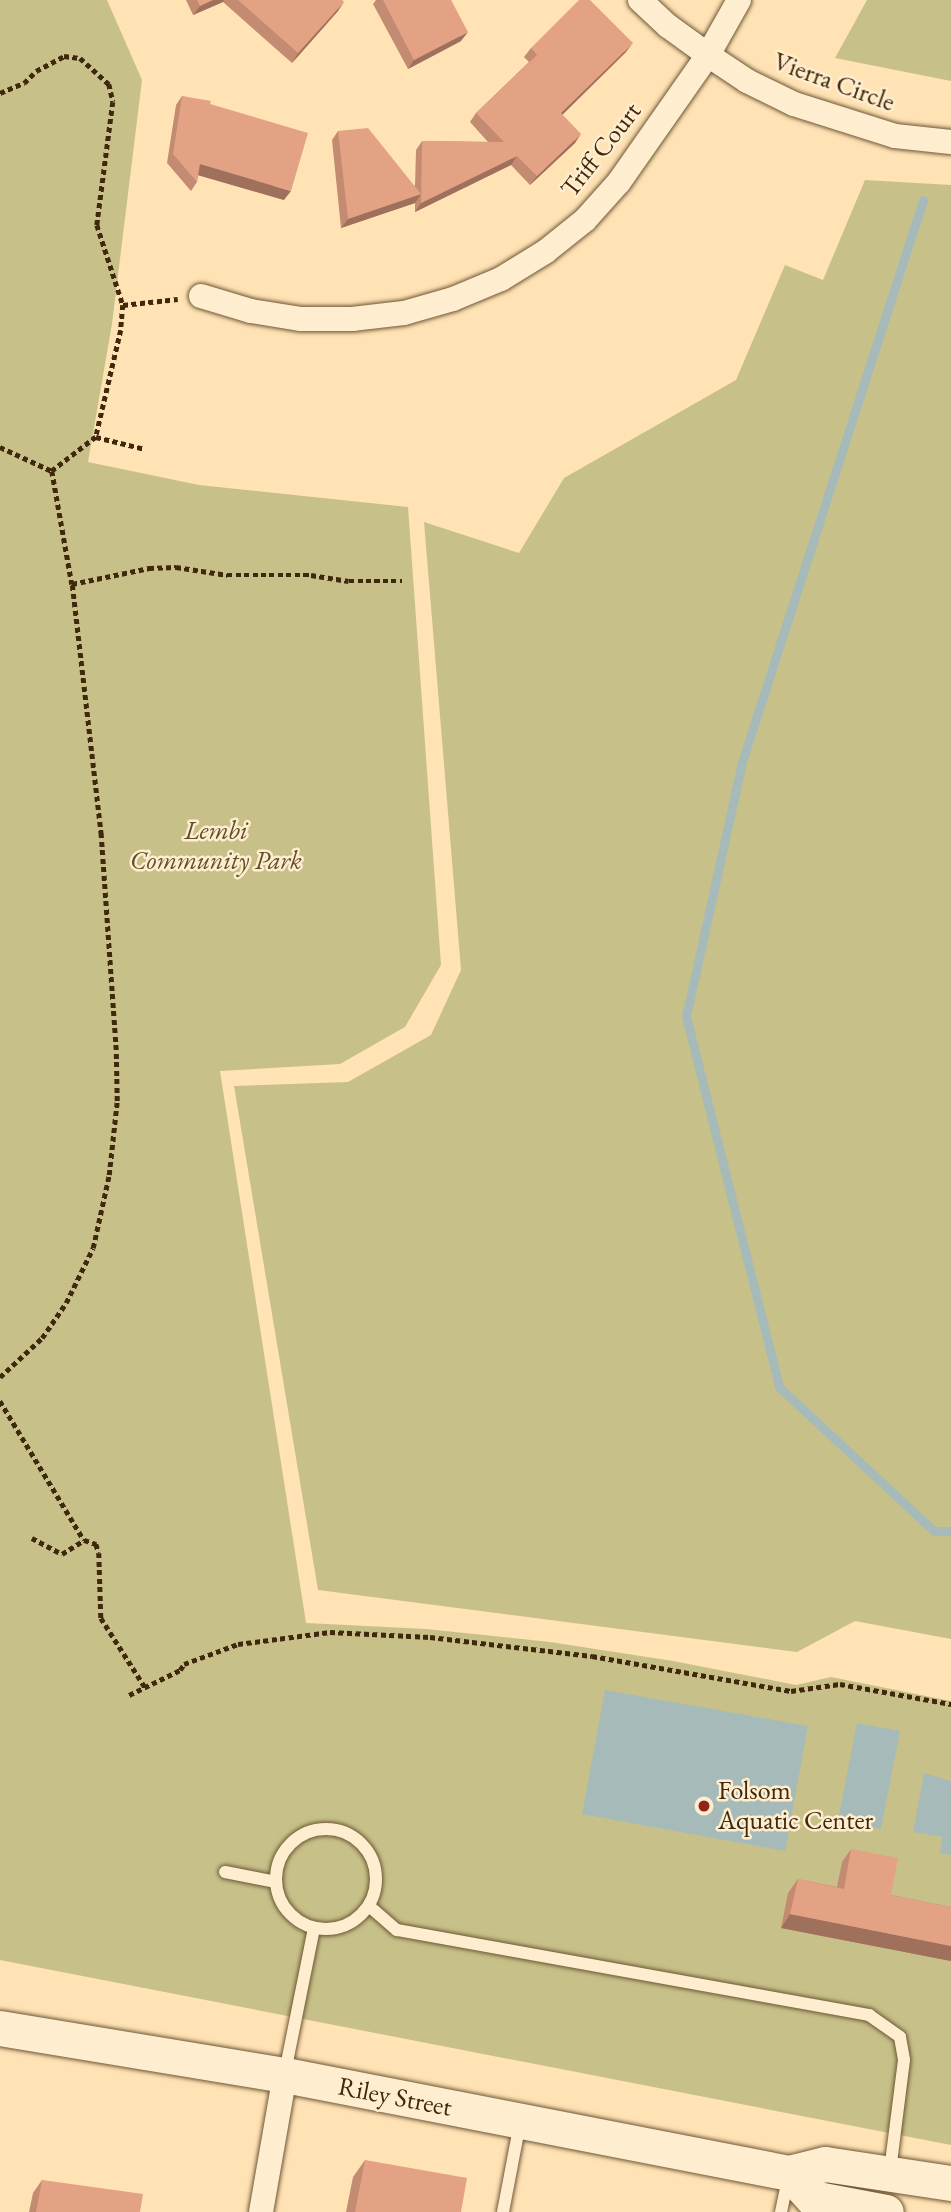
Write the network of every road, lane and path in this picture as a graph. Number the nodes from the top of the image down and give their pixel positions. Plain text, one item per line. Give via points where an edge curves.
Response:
1 (640, 0) edge
2 (739, 0) edge
3 (708, 55) junction
4 (0, 93) edge
5 (951, 142) edge
6 (201, 296) joint
7 (123, 305) junction
8 (96, 437) junction
9 (0, 447) edge
10 (145, 449) dead end
11 (52, 471) junction
12 (402, 581) dead end
13 (72, 584) junction
14 (0, 1377) edge
15 (0, 1401) edge
16 (32, 1538) dead end
17 (84, 1540) junction
18 (145, 1687) junction
19 (129, 1695) dead end
20 (951, 1704) edge
21 (225, 1872) dead end
22 (276, 1882) junction
23 (369, 1906) junction
24 (314, 1928) junction
25 (0, 2028) edge
26 (285, 2075) junction
27 (521, 2121) junction
28 (789, 2173) junction
29 (889, 2176) junction
30 (951, 2183) edge
31 (261, 2212) edge
32 (503, 2212) edge
33 (781, 2212) edge
34 (886, 2212) edge

1 - 3 street, Vierra Circle
2 - 3 street, Triff Court
3 - 5 street, Vierra Circle via 794,104 895,136
3 - 6 street, Triff Court via 620,182 585,220 501,279 404,313 352,319 250,311
4 - 7 path via 64,56 80,58 109,84 113,102 97,225
6 - 7 path
7 - 8 path
8 - 10 path
8 - 11 path
9 - 11 path
11 - 13 path
12 - 13 path via 227,575 176,567
13 - 14 path via 101,835 117,1101 109,1175 93,1248 66,1303 42,1338
15 - 17 path
16 - 17 path via 62,1554
17 - 18 path via 96,1544 99,1553 101,1618
18 - 19 path
18 - 20 path via 184,1664 238,1644 330,1632 430,1637 592,1656 791,1691 840,1684
21 - 22 lane
22 - 23 lane via 285,1850 298,1838 330,1829 347,1833 361,1843 377,1873
22 - 24 lane via 287,1912
23 - 24 lane via 345,1926
23 - 29 lane via 397,1930 869,2015 900,2037 904,2060
24 - 26 lane
25 - 26 main road, Riley Street
26 - 27 main road, Riley Street
26 - 31 street
27 - 28 main road, Riley Street
27 - 32 lane
28 - 29 main road, Riley Street via 825,2164
28 - 33 lane
28 - 34 main road via 812,2198
29 - 30 main road, Riley Street

